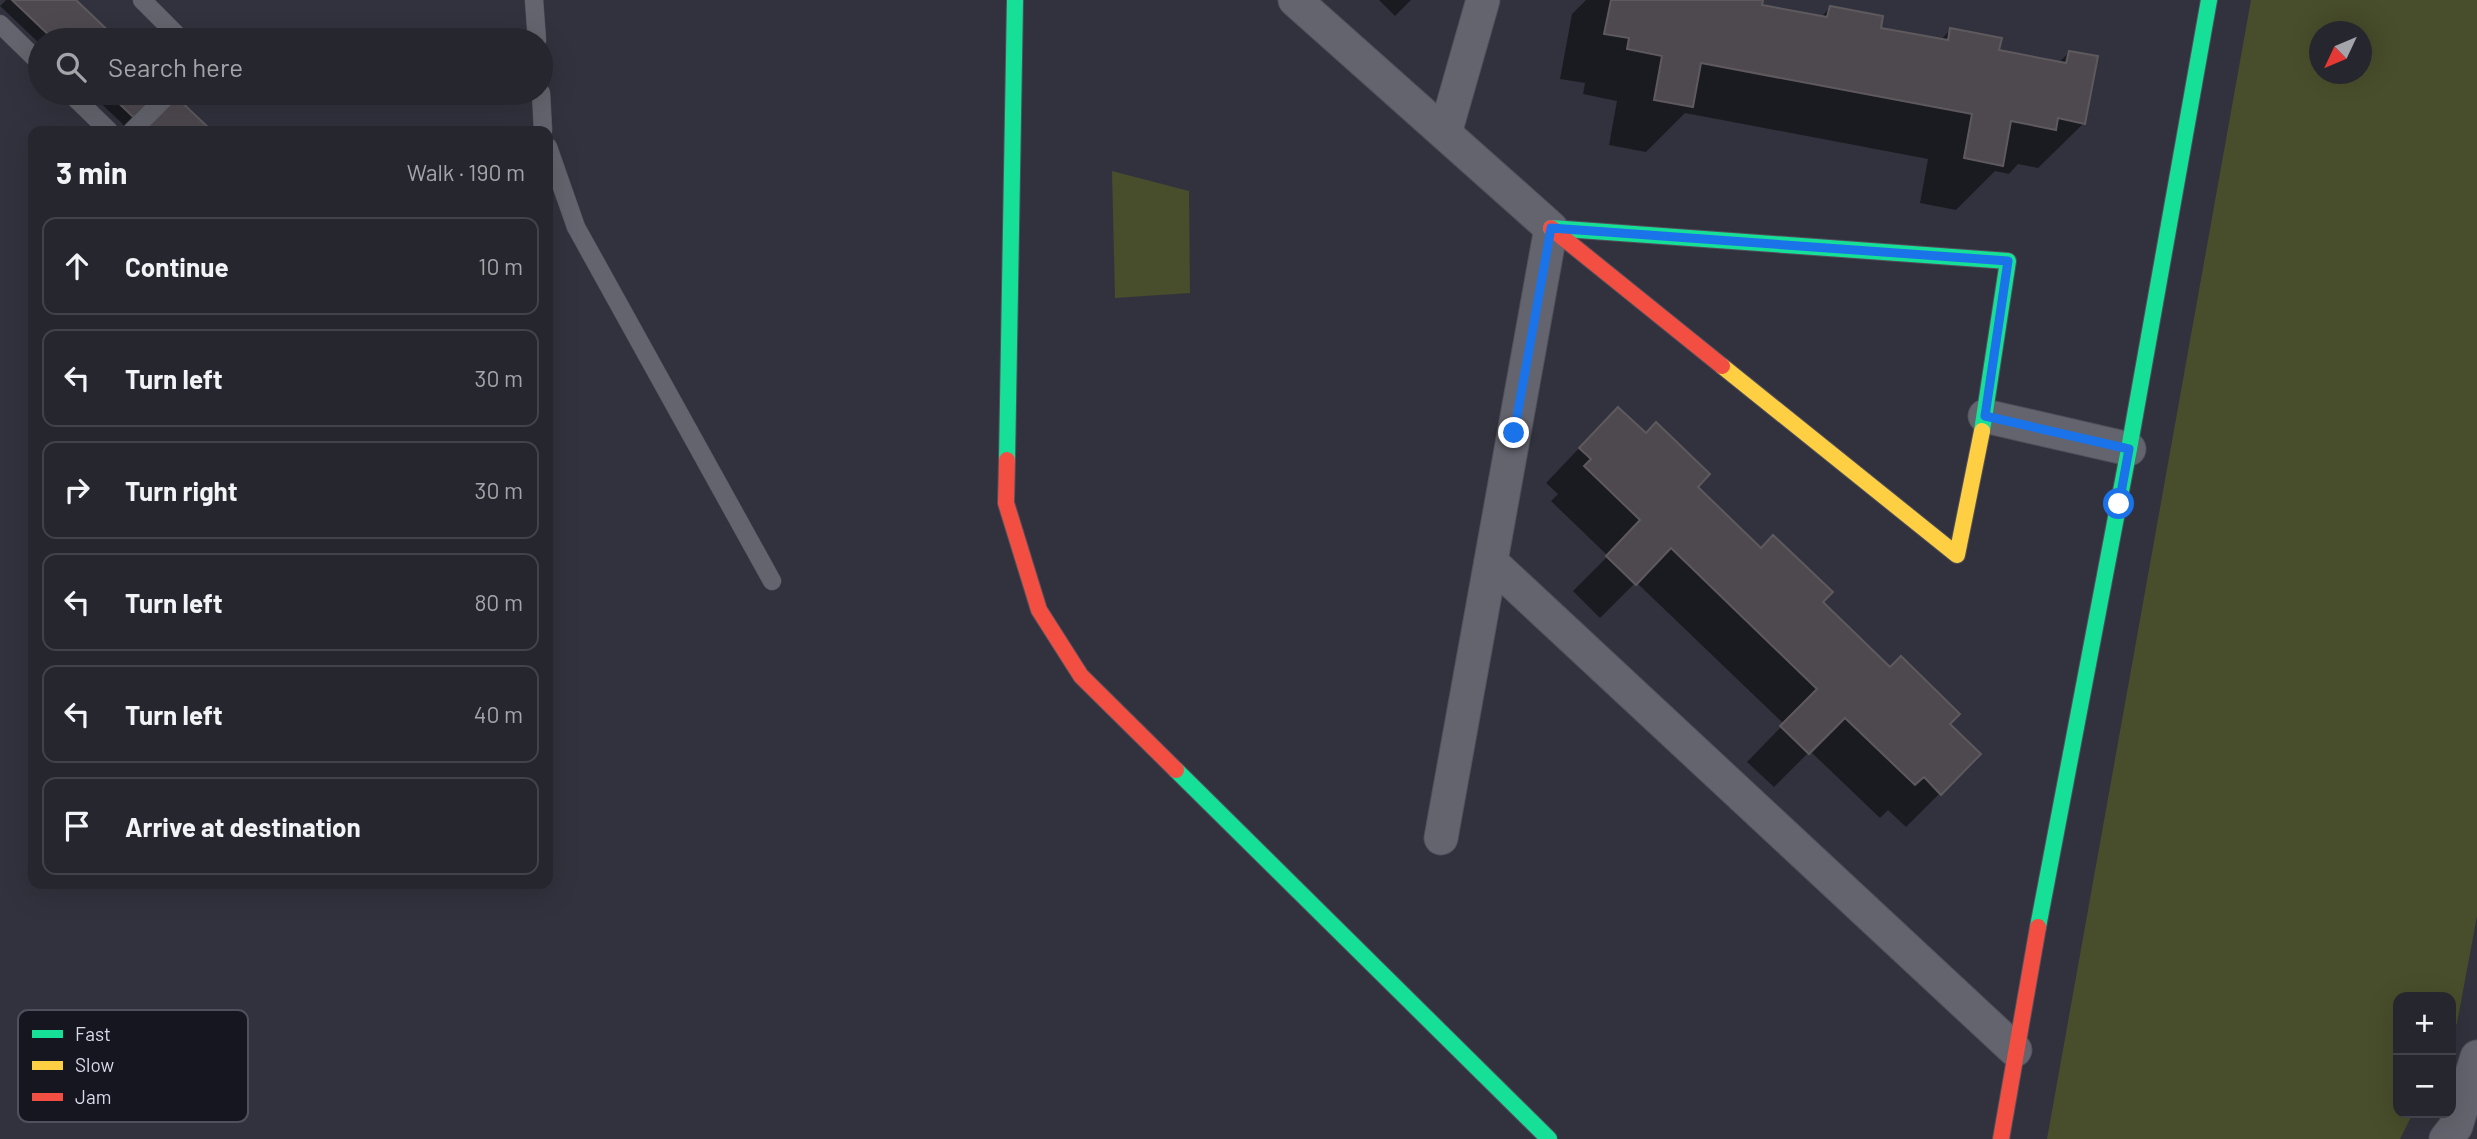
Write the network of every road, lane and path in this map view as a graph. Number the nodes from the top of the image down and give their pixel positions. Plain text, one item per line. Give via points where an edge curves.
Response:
1 (142, 0) edge
2 (534, 0) edge
3 (1015, 0) edge
4 (1294, 0) edge
5 (1483, 0) edge
6 (2209, 0) edge
7 (0, 24) edge
8 (169, 28) edge
9 (536, 28) edge
10 (28, 51) edge
11 (82, 105) edge
12 (158, 105) edge
13 (542, 105) edge
14 (104, 126) edge
15 (137, 126) edge
16 (543, 126) edge
17 (1445, 133) junction
18 (553, 162) edge
19 (1551, 228) junction
20 (1985, 416) junction
21 (2129, 449) junction
22 (1491, 562) junction
23 (772, 581) dead end
24 (1441, 838) dead end
25 (2015, 1050) junction
26 (2477, 1057) edge
27 (1549, 1139) edge
28 (2001, 1139) edge
29 (2446, 1139) edge

1 - 8 lane
2 - 9 lane
3 - 27 street via 1006,503 1039,610 1081,676
4 - 17 street
5 - 17 street
6 - 21 street
7 - 10 lane
11 - 14 lane
12 - 15 lane
13 - 16 lane
17 - 19 street
18 - 23 lane via 576,227
19 - 20 street via 2008,261
19 - 20 street via 1958,555
19 - 22 street
20 - 21 street
21 - 25 street
22 - 24 street
22 - 25 street
25 - 28 street
26 - 29 street via 2456,1126

